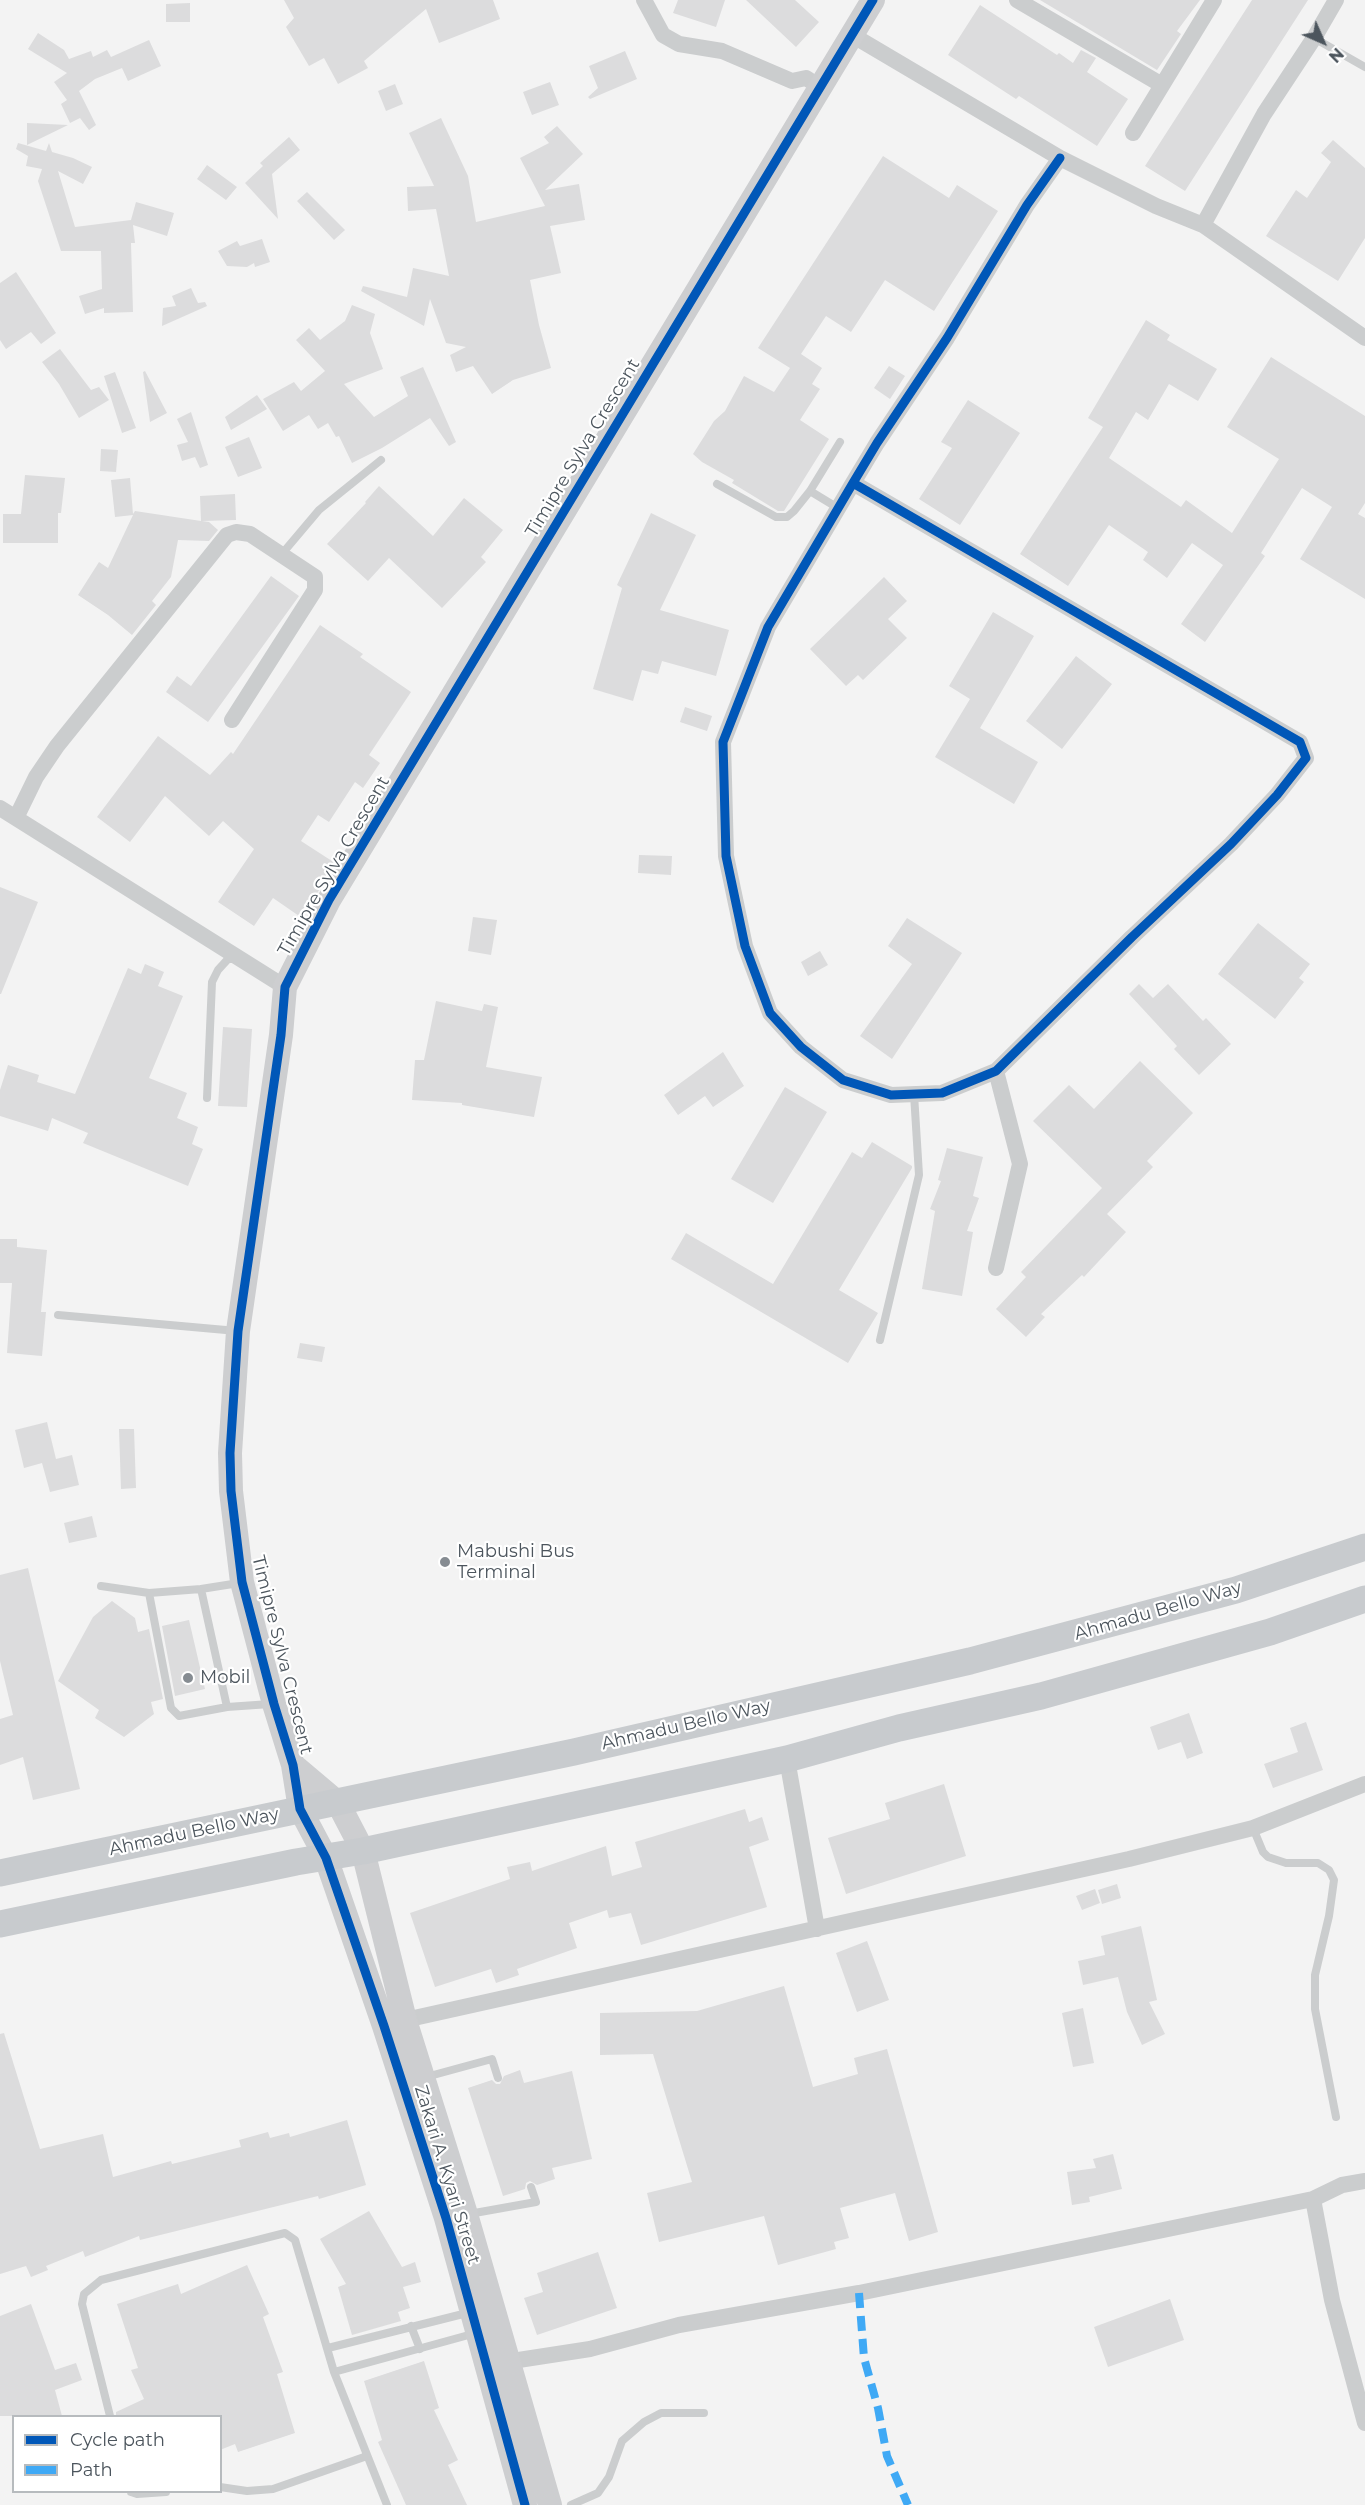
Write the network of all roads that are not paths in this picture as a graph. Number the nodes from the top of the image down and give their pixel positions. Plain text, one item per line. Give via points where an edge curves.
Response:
1 (644, 0) edge
2 (873, 0) edge
3 (1017, 0) edge
4 (1214, 0) edge
5 (1336, 0) edge
6 (852, 35) junction
7 (1314, 39) junction
8 (1365, 67) edge
9 (1162, 85) junction
10 (820, 87) junction
11 (1133, 133) dead end
12 (1060, 158) junction
13 (1203, 225) junction
14 (1365, 338) edge
15 (840, 442) dead end
16 (381, 460) dead end
17 (853, 483) junction
18 (717, 484) dead end
19 (810, 491) junction
20 (838, 508) junction
21 (281, 555) junction
22 (232, 720) dead end
23 (0, 808) edge
24 (16, 818) junction
25 (243, 960) junction
26 (285, 987) junction
27 (996, 1071) junction
28 (914, 1094) junction
29 (207, 1098) dead end
30 (996, 1268) dead end
31 (58, 1315) dead end
32 (238, 1331) junction
33 (880, 1340) dead end
34 (1365, 1548) edge
35 (242, 1582) junction
36 (101, 1586) dead end
37 (201, 1589) junction
38 (149, 1593) junction
39 (1365, 1599) edge
40 (274, 1704) junction
41 (227, 1707) junction
42 (787, 1759) junction
43 (293, 1765) junction
44 (1365, 1784) edge
45 (338, 1803) junction
46 (300, 1809) junction
47 (1253, 1828) junction
48 (363, 1851) junction
49 (326, 1858) junction
50 (0, 1873) edge
51 (0, 1924) edge
52 (817, 1929) junction
53 (405, 2020) junction
54 (423, 2078) junction
55 (498, 2078) dead end
56 (1336, 2117) dead end
57 (1365, 2181) edge
58 (531, 2187) dead end
59 (1313, 2199) junction
60 (466, 2214) junction
61 (474, 2322) junction
62 (411, 2326) junction
63 (328, 2348) junction
64 (420, 2349) junction
65 (496, 2363) junction
66 (334, 2372) junction
67 (704, 2413) dead end
68 (110, 2415) edge
69 (1365, 2423) edge
70 (367, 2456) junction
71 (222, 2487) edge
72 (134, 2493) edge
73 (152, 2493) edge
74 (387, 2505) edge
75 (525, 2505) edge
76 (550, 2505) edge
77 (571, 2505) edge

1 - 10 street via 663,35 679,44 722,51 792,81 806,78
2 - 6 street, Timipre Sylva Crescent
3 - 9 street
4 - 9 street
5 - 7 street
6 - 10 street, Timipre Sylva Crescent
6 - 12 street
7 - 8 lane
7 - 13 street via 1264,114
9 - 11 street
10 - 26 street, Timipre Sylva Crescent via 328,900
12 - 13 street
12 - 17 street via 1027,204 947,338
13 - 14 street
15 - 19 lane
16 - 21 lane via 319,510
17 - 20 street
17 - 27 street via 1300,742 1306,758 1231,844
18 - 19 lane via 780,518 794,511
19 - 20 lane
20 - 28 street via 768,627 723,742 726,856 745,945 770,1013 801,1047 843,1080 891,1095
21 - 22 street via 315,578 315,590
21 - 24 street via 250,534 227,535 57,746
23 - 24 street
24 - 25 street
25 - 26 street
25 - 29 lane via 228,958 212,982
26 - 32 street, Timipre Sylva Crescent
27 - 28 street via 942,1094
27 - 30 street via 1020,1164
28 - 33 lane via 919,1175
31 - 32 lane
32 - 35 street, Timipre Sylva Crescent via 230,1453
34 - 45 main road, Ahmadu Bello Way via 1236,1590 970,1661
35 - 37 lane
35 - 40 street, Timipre Sylva Crescent
36 - 38 lane
37 - 38 lane
37 - 41 lane
38 - 41 lane via 171,1708 179,1716
39 - 42 main road via 1270,1632
40 - 41 lane
40 - 43 street, Timipre Sylva Crescent
42 - 48 main road
42 - 52 street
43 - 45 street, Timipre Sylva Crescent
43 - 46 street, Timipre Sylva Crescent
44 - 47 street
45 - 46 main road, Ahmadu Bello Way
45 - 48 street, Timipre Sylva Crescent
46 - 49 street, Timipre Sylva Crescent
46 - 50 main road, Ahmadu Bello Way
47 - 52 street
47 - 56 lane via 1268,1857 1286,1863 1317,1863 1329,1870 1334,1880 1315,1975 1315,2009
48 - 49 main road
48 - 53 street, Zakari A. Kyari Street
49 - 51 main road
49 - 61 street, Zakari A. Kyari Street via 446,2218
52 - 53 street
53 - 54 street, Zakari A. Kyari Street
54 - 55 lane via 492,2060
54 - 60 street, Zakari A. Kyari Street
57 - 59 street via 1342,2185
58 - 60 lane via 536,2202
59 - 65 street via 859,2293 679,2325 590,2349
59 - 69 street via 1332,2300
60 - 65 street, Zakari A. Kyari Street
61 - 62 lane
61 - 64 lane
61 - 65 street, Zakari A. Kyari Street
62 - 63 lane
62 - 64 lane
63 - 66 lane
63 - 68 lane via 295,2240 285,2233 101,2280 84,2294 82,2304
64 - 66 lane
65 - 75 street, Zakari A. Kyari Street
65 - 76 street, Zakari A. Kyari Street
66 - 70 lane
67 - 77 lane via 662,2413 644,2422 622,2441 609,2477 598,2493
70 - 71 lane via 273,2489
70 - 74 lane
72 - 73 lane

